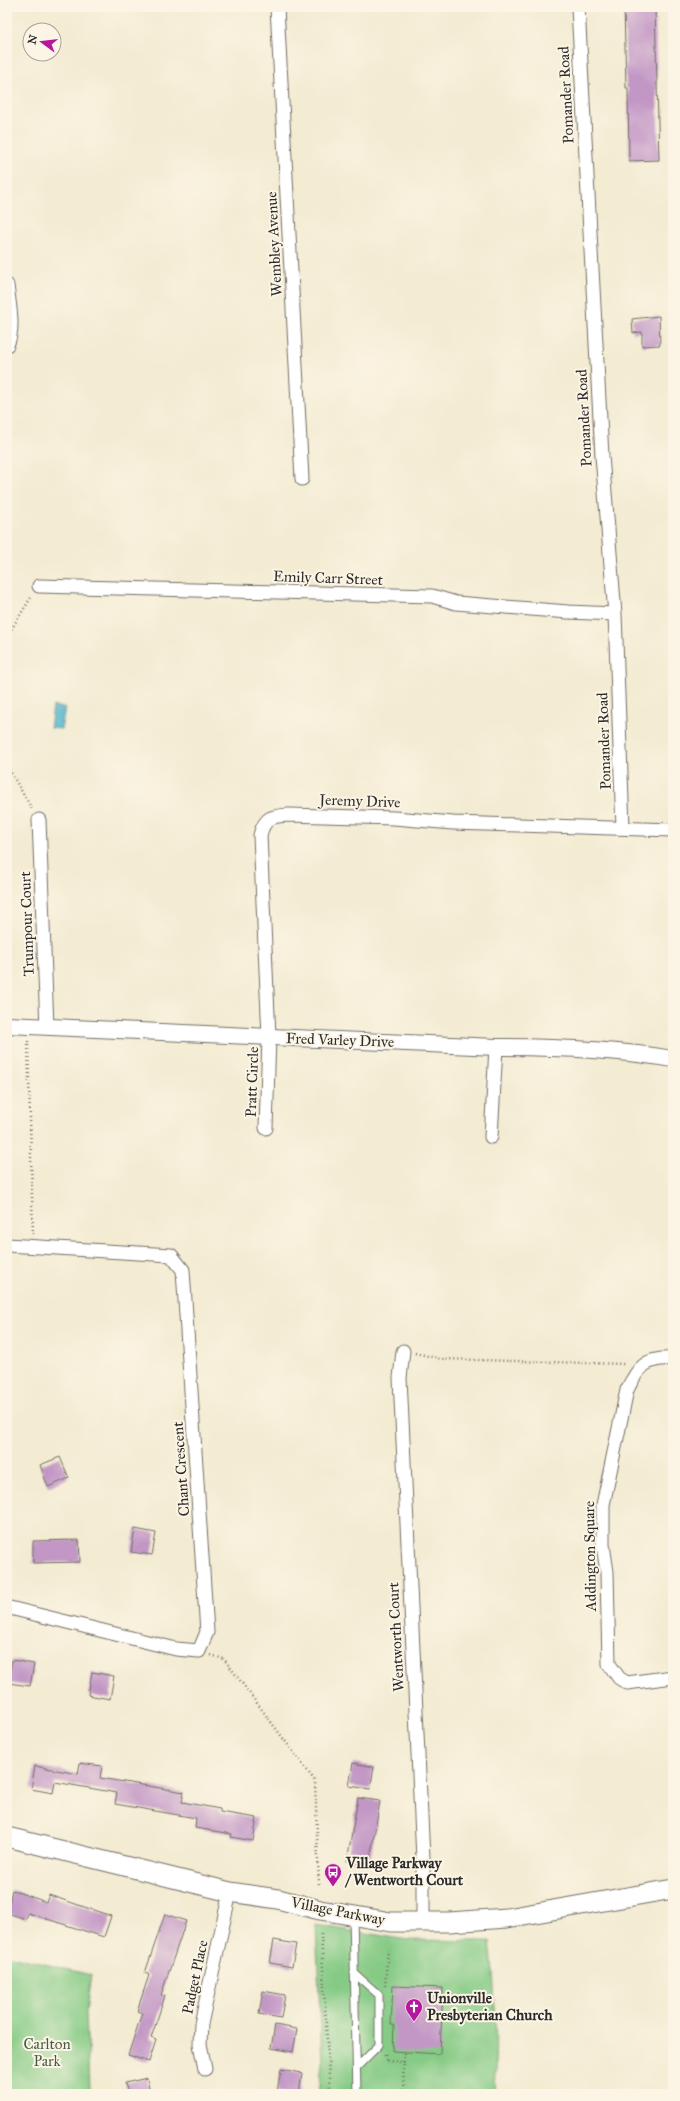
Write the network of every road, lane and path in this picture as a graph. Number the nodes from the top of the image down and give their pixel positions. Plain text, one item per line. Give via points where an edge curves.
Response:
1 (277, 7) edge
2 (578, 7) edge
3 (7, 285) edge
4 (7, 345) edge
5 (302, 479) dead end
6 (39, 586) joint
7 (615, 614) junction
8 (7, 636) edge
9 (7, 766) edge
10 (39, 820) joint
11 (623, 828) junction
12 (673, 830) edge
13 (7, 1025) edge
14 (28, 1026) junction
15 (47, 1027) junction
16 (269, 1037) junction
17 (496, 1047) junction
18 (673, 1058) edge
19 (266, 1128) dead end
20 (491, 1137) dead end
21 (7, 1245) edge
22 (34, 1246) junction
23 (404, 1351) joint
24 (673, 1359) edge
25 (644, 1364) junction
26 (7, 1608) edge
27 (200, 1651) junction
28 (673, 1677) edge
29 (7, 1836) edge
30 (319, 1886) dead end
31 (673, 1889) edge
32 (230, 1892) junction
33 (353, 1916) junction
34 (423, 1922) junction
35 (321, 1934) dead end
36 (388, 1950) dead end
37 (354, 1973) junction
38 (371, 1988) junction
39 (379, 2045) junction
40 (404, 2052) dead end
41 (404, 2062) junction
42 (357, 2067) junction
43 (205, 2069) dead end
44 (330, 2094) edge
45 (357, 2094) edge
46 (403, 2094) edge

1 - 5 street, Wembley Avenue
2 - 7 street, Pomander Road via 602,456
3 - 4 street via 10,336
6 - 7 street, Emily Carr Street via 432,596 456,603
6 - 8 path
7 - 11 street, Pomander Road
9 - 10 path
10 - 15 street, Trumpour Court
11 - 12 street, Jeremy Drive
11 - 16 street, Jeremy Drive via 453,823 386,817 289,815 269,819 263,824 260,835
13 - 14 street, Fred Varley Drive
14 - 15 street, Fred Varley Drive
14 - 22 path
15 - 16 street, Fred Varley Drive
16 - 17 street, Fred Varley Drive
16 - 19 street, Pratt Circle
17 - 18 street, Fred Varley Drive via 571,1047
17 - 20 street
21 - 22 street, Chant Crescent
22 - 27 street, Chant Crescent via 171,1255 183,1270 207,1608 207,1632
23 - 25 path via 441,1359
23 - 34 street, Wentworth Court via 400,1378 423,1858
24 - 25 street via 652,1360
25 - 28 street, Addington Square via 634,1375 627,1390 603,1505 609,1664 618,1678 627,1683
26 - 27 street via 176,1649
27 - 30 path via 224,1660 315,1781
29 - 32 main road, Village Parkway
31 - 34 main road, Village Parkway via 507,1918
32 - 33 main road, Village Parkway via 278,1899
32 - 43 street, Padget Place via 201,2024 200,2044
33 - 34 main road, Village Parkway via 391,1922
33 - 37 lane
35 - 44 path
36 - 38 path via 387,1986
37 - 38 lane
37 - 42 lane
38 - 39 lane via 379,1995
39 - 41 path via 385,2043 385,2061
39 - 42 lane
40 - 41 path
41 - 46 path
42 - 45 lane

